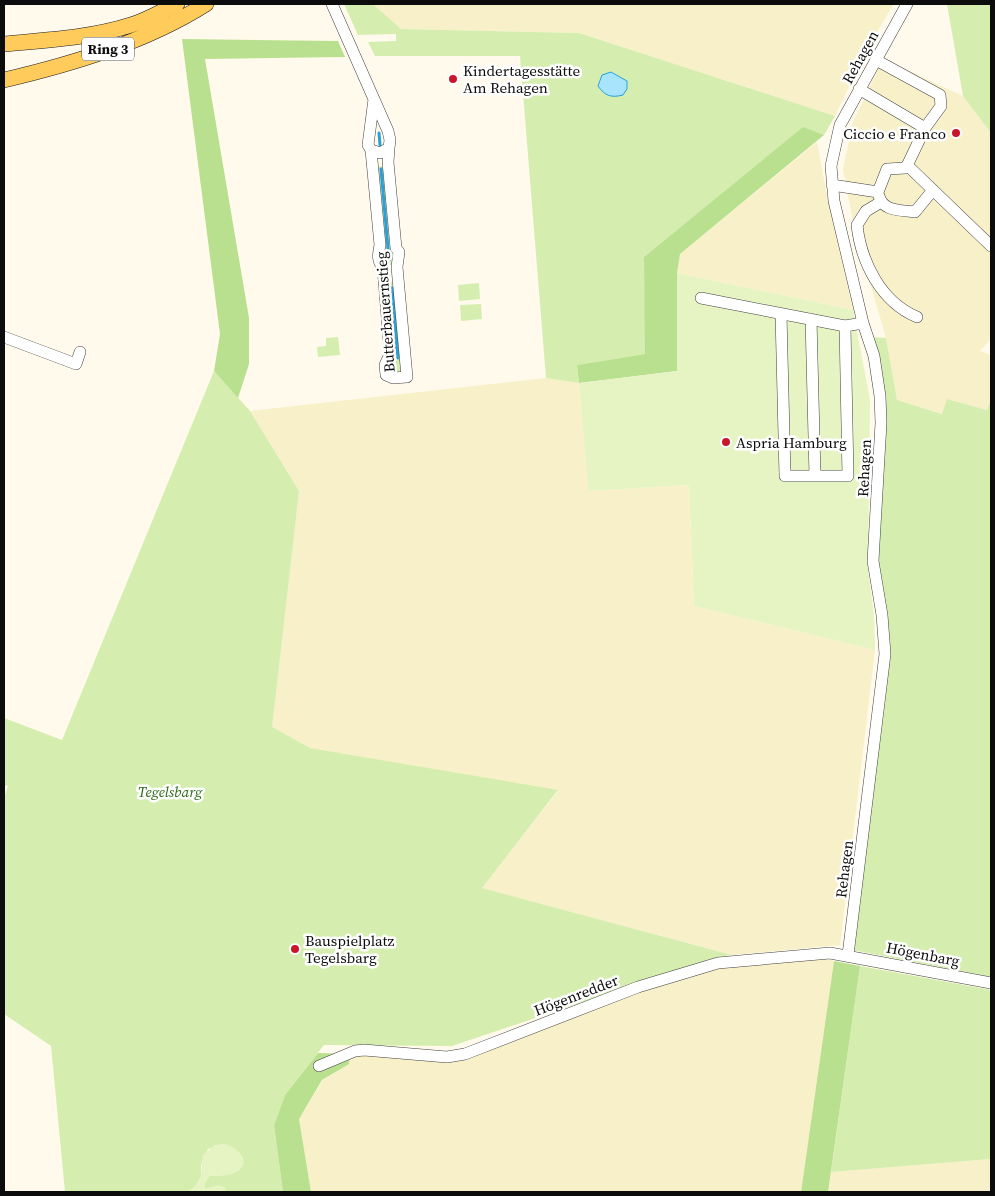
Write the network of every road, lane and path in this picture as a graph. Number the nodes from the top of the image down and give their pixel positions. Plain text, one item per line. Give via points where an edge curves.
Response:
1 (177, 4) edge
2 (206, 4) edge
3 (325, 4) edge
4 (907, 4) edge
5 (334, 9) edge
6 (4, 44) edge
7 (876, 60) junction
8 (4, 80) edge
9 (859, 89) junction
10 (374, 100) junction
11 (925, 128) junction
12 (389, 148) junction
13 (371, 150) junction
14 (908, 165) junction
15 (832, 185) junction
16 (933, 190) junction
17 (880, 197) junction
18 (991, 246) edge
19 (398, 267) junction
20 (383, 268) junction
21 (701, 298) dead end
22 (781, 314) junction
23 (917, 316) dead end
24 (811, 319) junction
25 (863, 323) junction
26 (844, 326) junction
27 (4, 338) edge
28 (80, 352) dead end
29 (815, 476) junction
30 (848, 955) junction
31 (991, 983) edge
32 (319, 1066) dead end

1 - 6 main road, Ring 3 via 148,19 116,29 74,38
2 - 8 main road, Ring 3 via 112,48 64,65
3 - 5 street, Butterbauernstieg
4 - 7 street, Rehagen
5 - 10 street, Butterbauernstieg
7 - 9 street, Rehagen
7 - 11 street via 940,95 941,106
9 - 11 street
9 - 15 street, Rehagen via 840,125 831,166
10 - 12 street, Butterbauernstieg via 390,140
10 - 13 street, Butterbauernstieg via 368,138
11 - 14 street
12 - 13 street via 380,153
12 - 19 street, Butterbauernstieg
13 - 20 street, Butterbauernstieg via 380,245 378,256
14 - 16 street
14 - 17 street via 906,168 887,169
15 - 17 street
15 - 25 street, Rehagen
16 - 17 street via 915,212 890,209
16 - 18 street
17 - 23 street via 857,225 863,254 875,279 890,299 902,310
19 - 20 street
19 - 20 street, Butterbauernstieg via 406,377 393,378 386,375 385,365 390,354
21 - 22 street
22 - 24 street
22 - 29 street via 785,476
24 - 26 street
24 - 29 street
25 - 26 street
25 - 30 street, Rehagen via 874,356 880,396 873,561 885,654
26 - 29 street via 848,476
27 - 28 street via 76,364
30 - 31 street, Högenbarg
30 - 32 street, Högenredder via 788,956 710,965 638,987 464,1054 446,1057 364,1050

